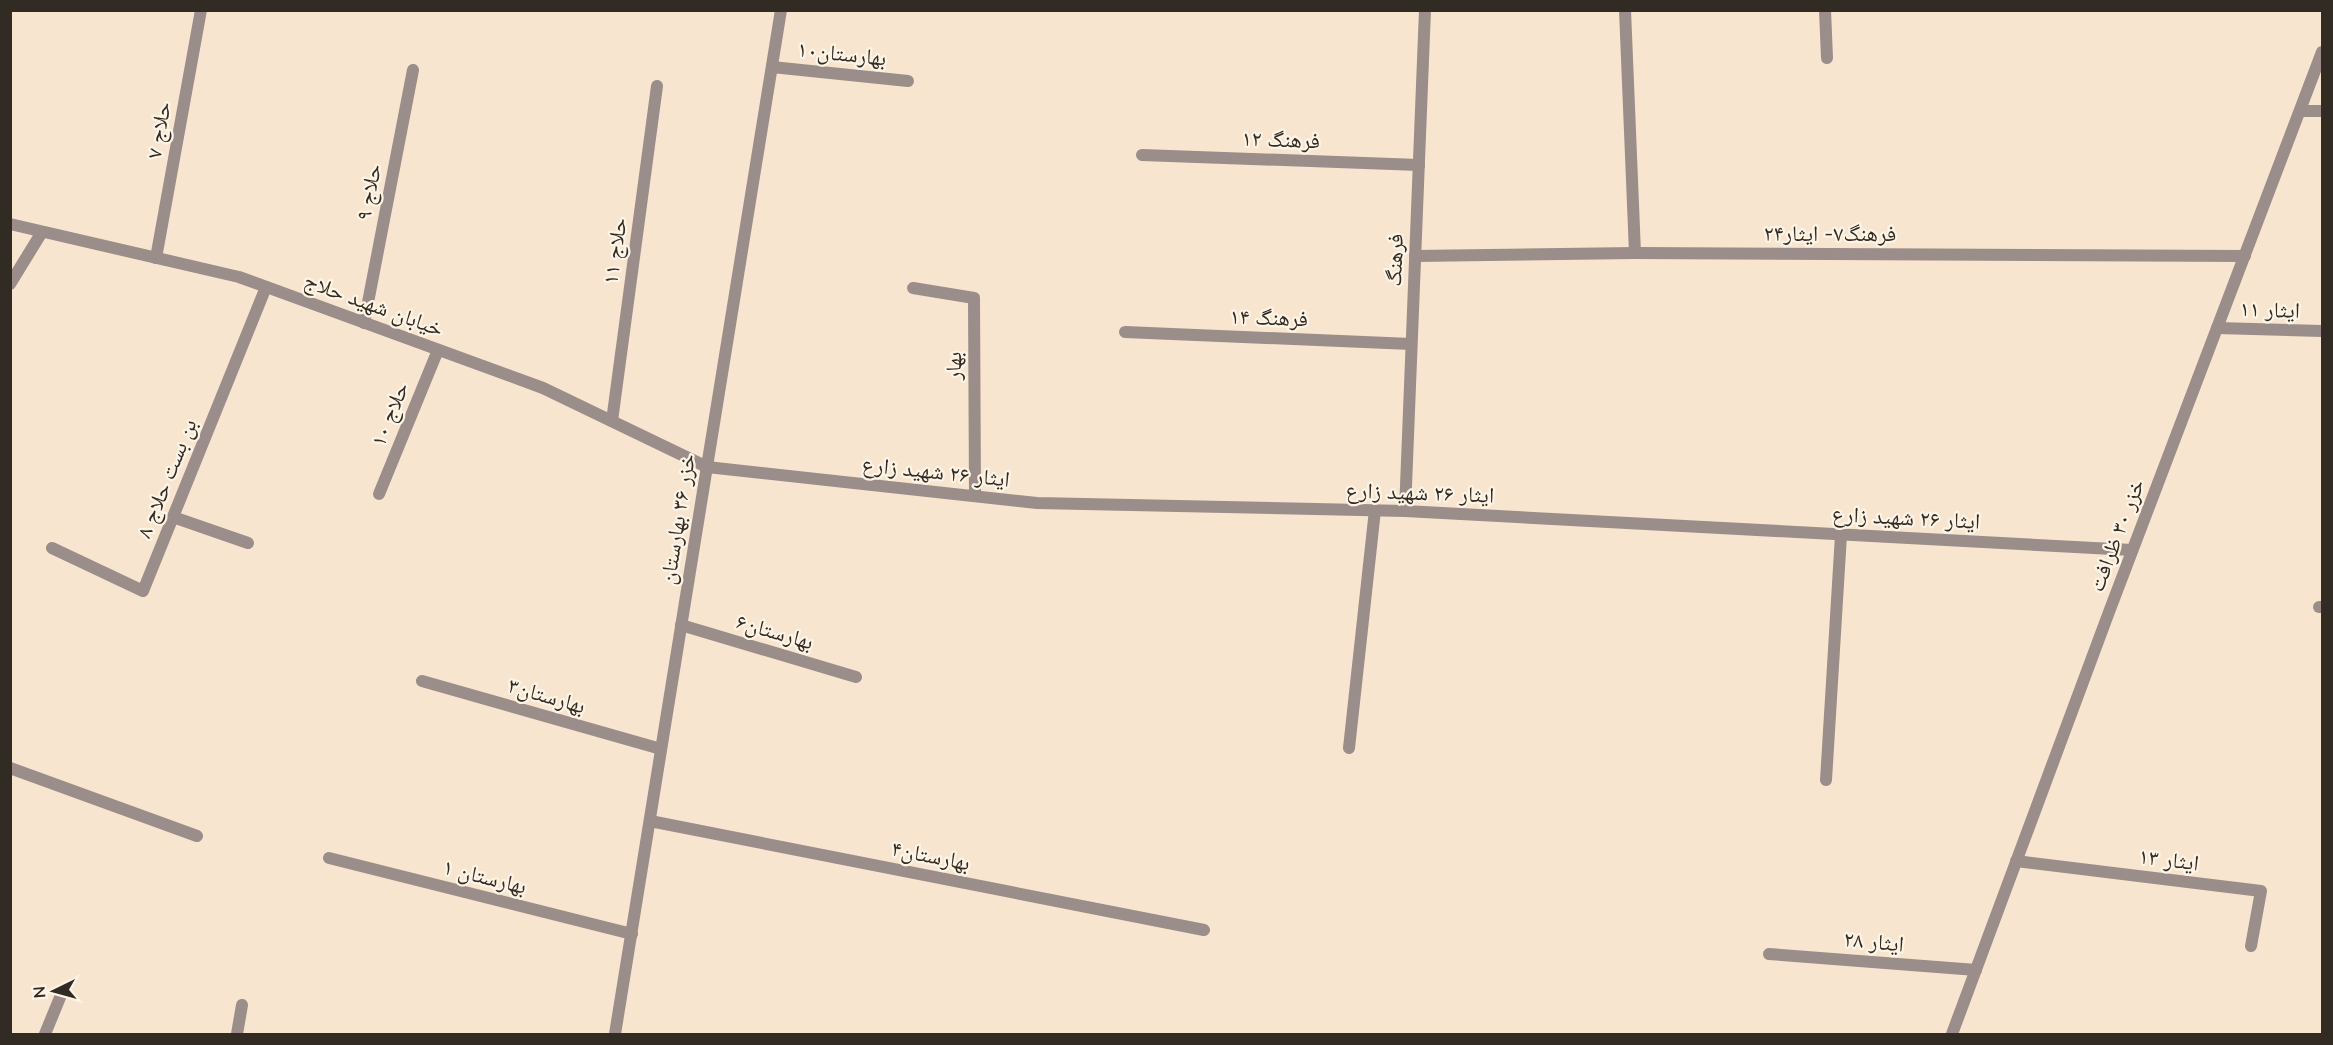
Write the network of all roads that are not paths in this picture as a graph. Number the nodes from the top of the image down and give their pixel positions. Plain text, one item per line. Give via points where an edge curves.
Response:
1 (201, 10) edge
2 (781, 10) edge
3 (1425, 10) edge
4 (1625, 10) edge
5 (1825, 10) edge
6 (2322, 52) edge
7 (1827, 57) dead end
8 (772, 67) junction
9 (413, 70) dead end
10 (908, 81) dead end
11 (657, 86) dead end
12 (2300, 111) junction
13 (2322, 111) edge
14 (1142, 155) dead end
15 (1419, 165) junction
16 (10, 224) edge
17 (42, 232) junction
18 (1635, 253) junction
19 (1415, 256) junction
20 (2245, 256) junction
21 (156, 258) junction
22 (10, 284) edge
23 (266, 287) junction
24 (913, 288) dead end
25 (364, 323) junction
26 (2217, 328) junction
27 (2322, 331) edge
28 (1125, 333) dead end
29 (1411, 344) junction
30 (438, 350) junction
31 (612, 421) junction
32 (707, 467) junction
33 (378, 494) dead end
34 (975, 496) junction
35 (1375, 510) junction
36 (1405, 511) junction
37 (173, 517) junction
38 (1841, 535) junction
39 (248, 543) dead end
40 (52, 548) dead end
41 (2132, 550) junction
42 (681, 625) junction
43 (856, 677) dead end
44 (422, 681) dead end
45 (1349, 748) dead end
46 (662, 749) junction
47 (10, 768) edge
48 (1826, 780) dead end
49 (650, 821) junction
50 (197, 836) dead end
51 (328, 858) dead end
52 (2016, 861) junction
53 (1204, 930) dead end
54 (632, 934) junction
55 (2251, 946) dead end
56 (1769, 954) dead end
57 (1976, 970) junction
58 (61, 995) dead end
59 (242, 1005) dead end
60 (45, 1035) edge
61 (237, 1035) edge
62 (615, 1035) edge
63 (1952, 1035) edge

1 - 21 street, حلاج ۷
2 - 8 street, خزر ۳۶ بهارستان
3 - 15 street, فرهنگ
4 - 18 street
5 - 7 street
6 - 12 street, خزر ۳۰ ظرافت
8 - 10 street, بهارستان۱۰
8 - 32 street, خزر ۳۶ بهارستان
9 - 25 street, حلاج ۹
11 - 31 street, حلاج ۱۱
12 - 13 street
12 - 20 street, خزر ۳۰ ظرافت
14 - 15 street, فرهنگ ۱۲
15 - 19 street, فرهنگ
16 - 17 street, خیابان شهید حلاج
17 - 21 street, خیابان شهید حلاج
17 - 22 street
18 - 19 street, فرهنگ۷- ایثار۲۴
18 - 20 street, فرهنگ۷- ایثار۲۴
19 - 29 street, فرهنگ
20 - 26 street, خزر ۳۰ ظرافت
21 - 23 street, خیابان شهید حلاج
23 - 25 street, خیابان شهید حلاج
23 - 37 street, بن بست حلاج ۸
24 - 34 street, بهار via 974,298
25 - 30 street, خیابان شهید حلاج
26 - 27 street, ایثار ۱۱
26 - 41 street, خزر ۳۰ ظرافت
28 - 29 street, فرهنگ ۱۴
29 - 36 street, فرهنگ
30 - 31 street, خیابان شهید حلاج via 543,388
30 - 33 street, حلاج ۱۰
31 - 32 street, خیابان شهید حلاج
32 - 34 street, ایثار ۲۶ شهید زارع
32 - 42 street, خزر ۳۶ بهارستان
34 - 35 street, ایثار ۲۶ شهید زارع via 1037,502
35 - 36 street, ایثار ۲۶ شهید زارع
35 - 45 street
36 - 38 street, ایثار ۲۶ شهید زارع
37 - 39 street
37 - 40 street, بن بست حلاج ۸ via 143,591
38 - 41 street, ایثار ۲۶ شهید زارع
38 - 48 street
41 - 52 street, خزر ۳۰ ظرافت
42 - 43 street, بهارستان۶
42 - 46 street, خزر ۳۶ بهارستان
44 - 46 street, بهارستان۳
46 - 49 street, خزر ۳۶ بهارستان
47 - 50 street
49 - 53 street, بهارستان۴
49 - 54 street, خزر ۳۶ بهارستان
51 - 54 street, بهارستان ۱
52 - 55 street, ایثار ۱۳ via 2261,891
52 - 57 street, خزر ۳۰ ظرافت
54 - 62 street, خزر ۳۶ بهارستان
56 - 57 street, ایثار ۲۸
57 - 63 street, خزر ۳۰ ظرافت
58 - 60 street
59 - 61 street

